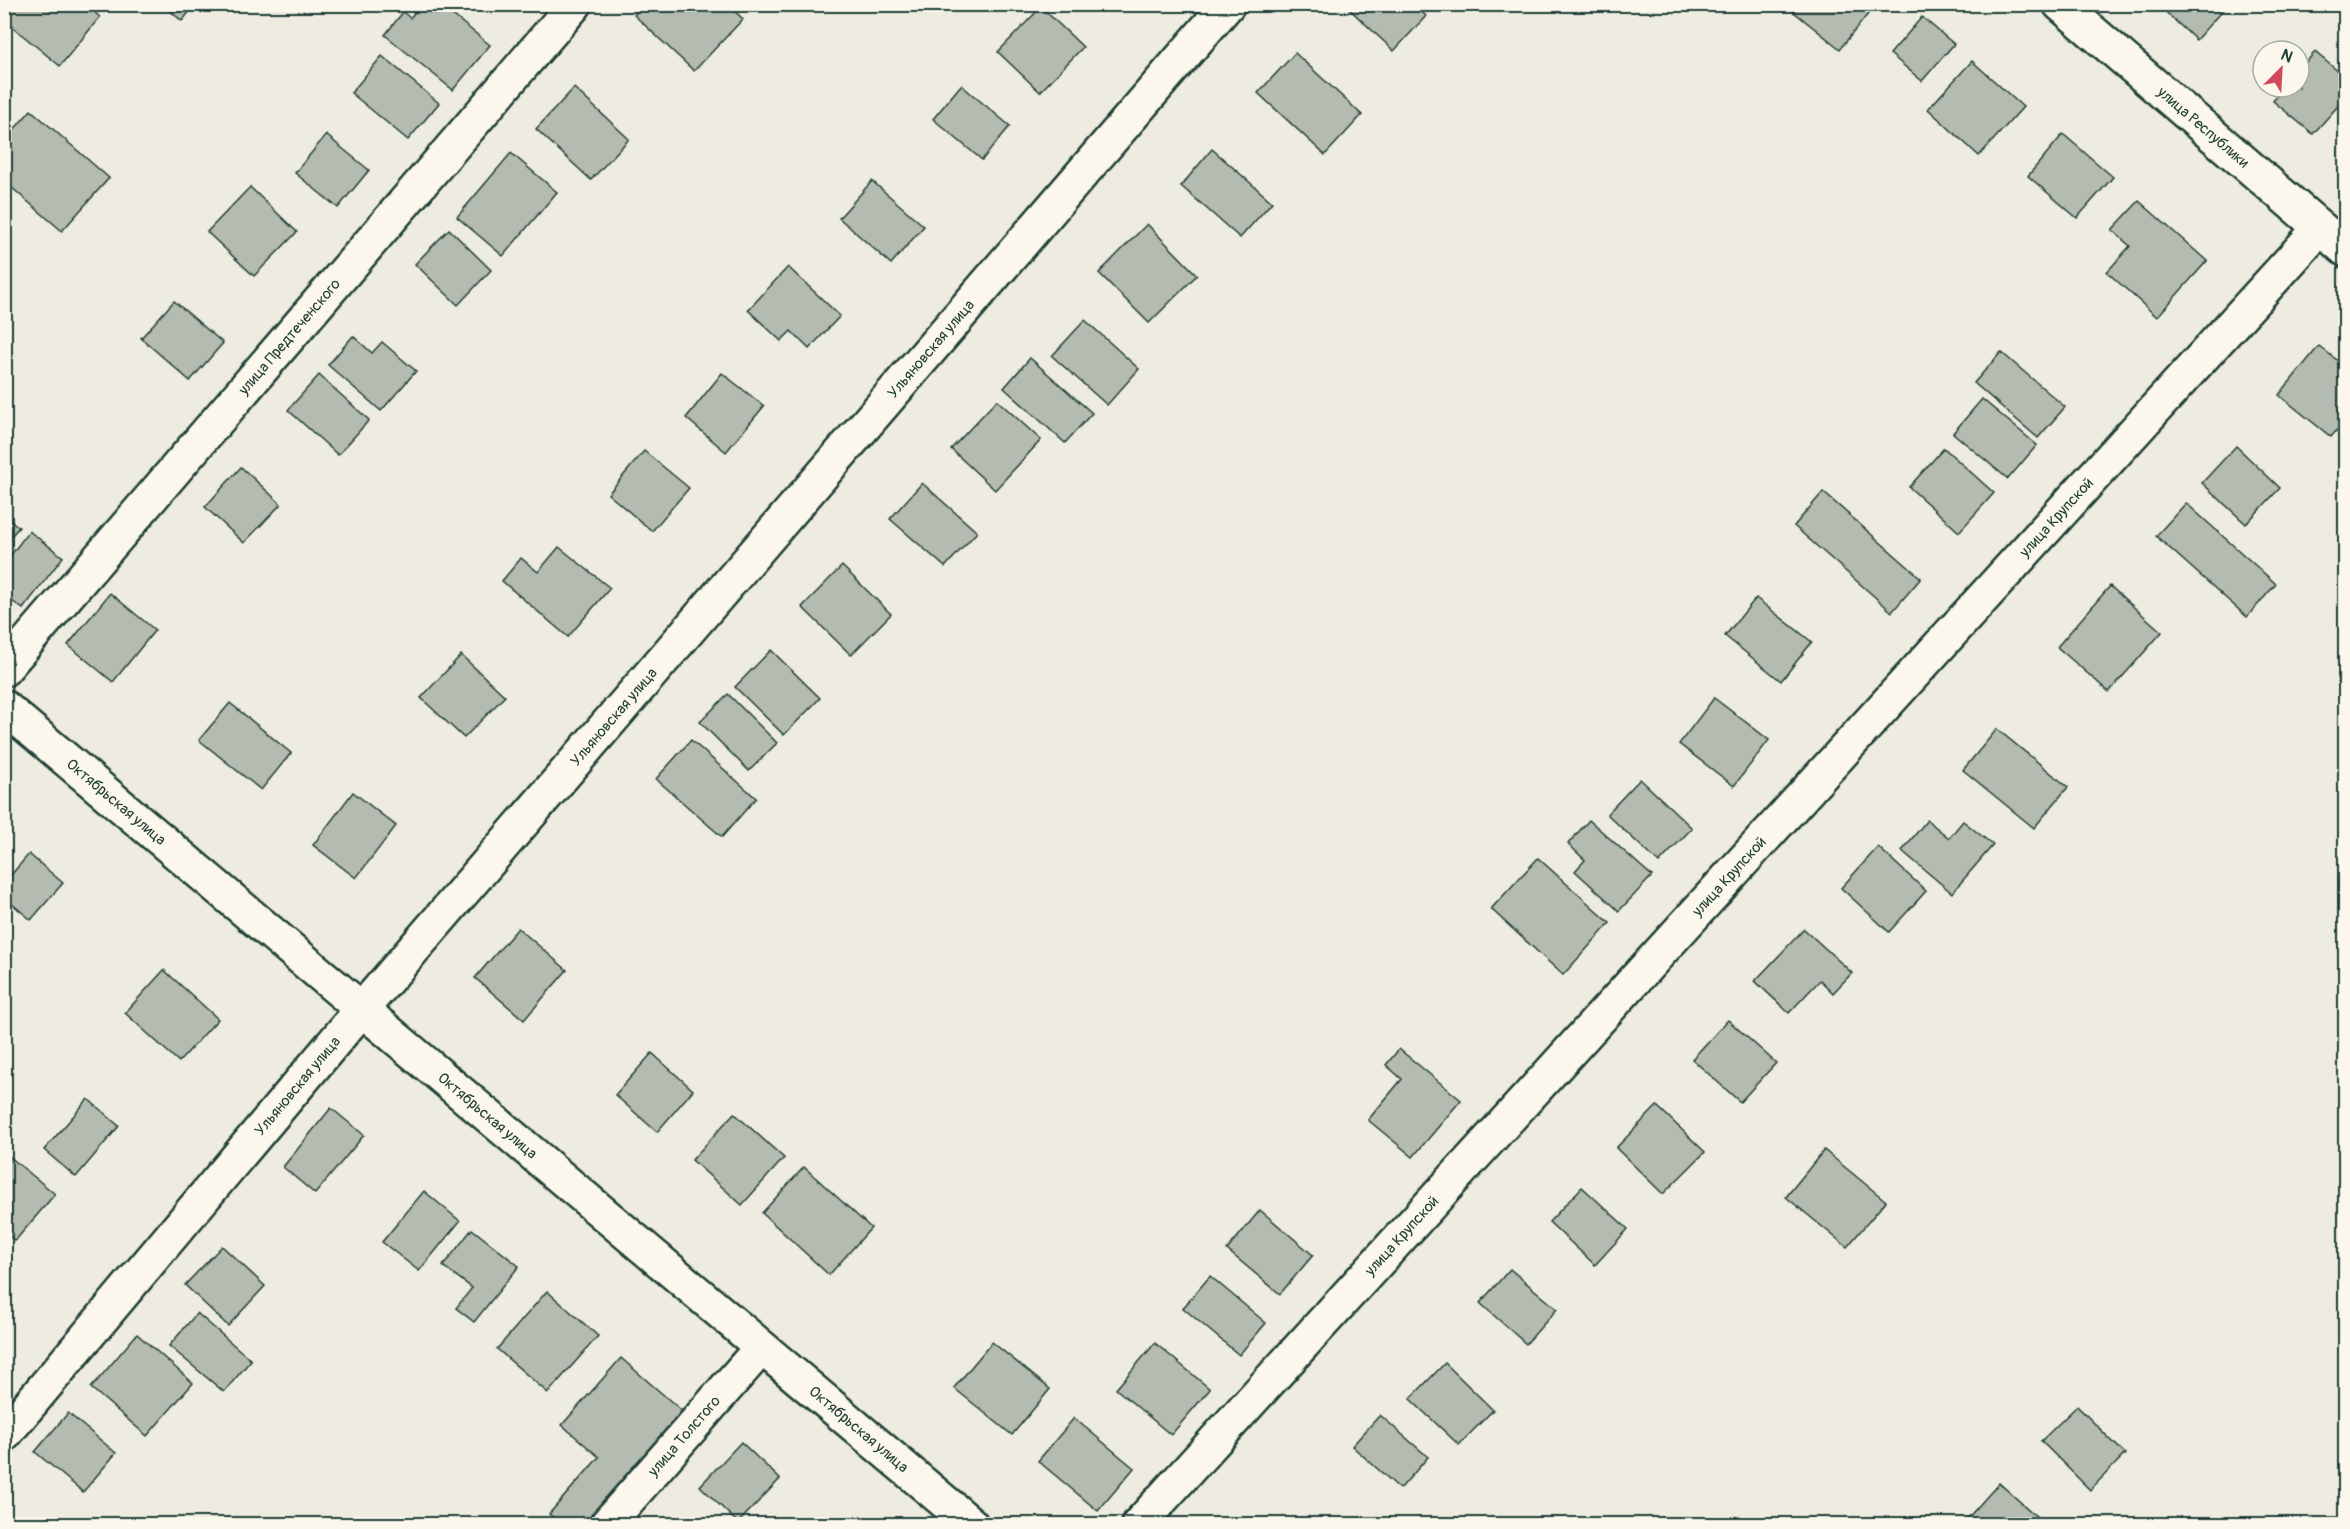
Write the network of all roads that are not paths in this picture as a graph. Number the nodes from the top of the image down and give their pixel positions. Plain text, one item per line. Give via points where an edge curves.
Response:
1 (575, 4) edge
2 (1227, 4) edge
3 (2060, 4) edge
4 (2319, 228) junction
5 (2346, 250) edge
6 (4, 669) edge
7 (4, 707) edge
8 (362, 1009) junction
9 (761, 1348) junction
10 (4, 1435) edge
11 (607, 1524) edge
12 (971, 1524) edge
13 (1139, 1524) edge

1 - 6 street, улица Предтеченского
2 - 8 street, Ульяновская улица
3 - 4 street, улица Республики
4 - 5 street, улица Республики
4 - 13 street, улица Крупской
7 - 8 street, Октябрьская улица
8 - 9 street, Октябрьская улица
8 - 10 street, Ульяновская улица
9 - 11 street, улица Толстого
9 - 12 street, Октябрьская улица

